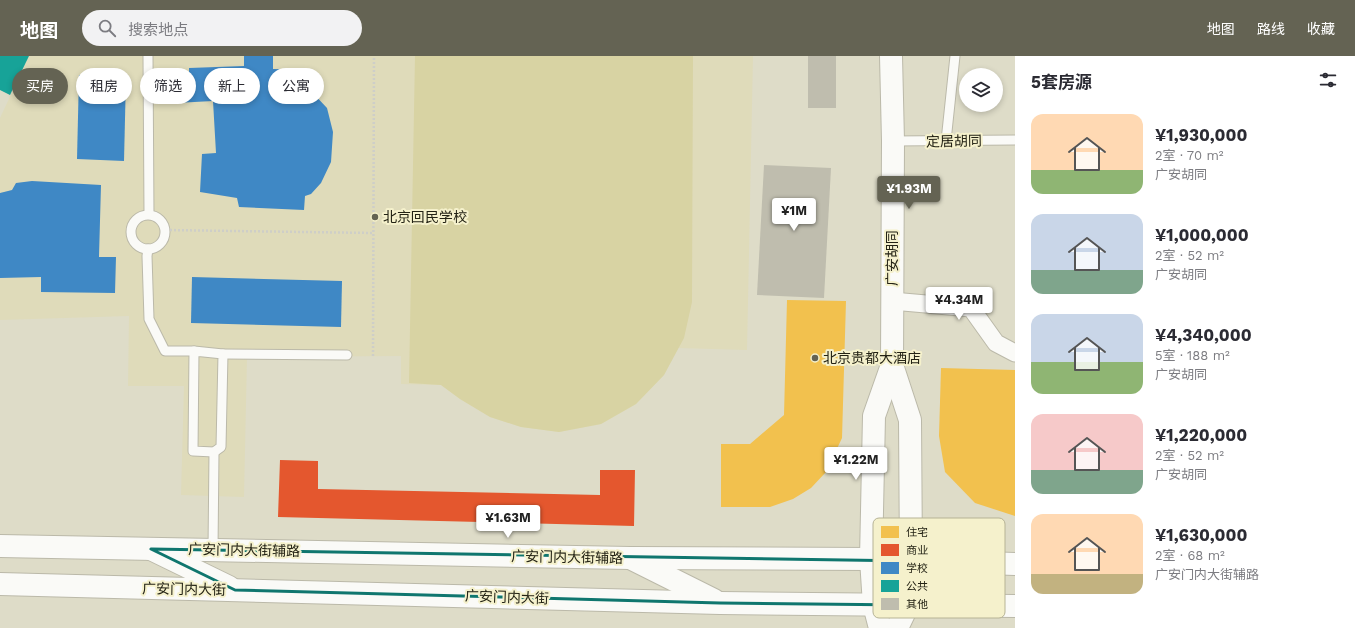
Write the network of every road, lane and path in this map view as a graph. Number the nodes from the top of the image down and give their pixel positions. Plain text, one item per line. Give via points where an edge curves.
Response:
1 (148, 56) edge
2 (374, 56) edge
3 (891, 56) edge
4 (955, 56) edge
5 (1015, 140) edge
6 (893, 141) junction
7 (946, 141) junction
8 (149, 214) junction
9 (166, 230) junction
10 (373, 233) junction
11 (148, 250) junction
12 (892, 300) junction
13 (194, 351) junction
14 (1015, 353) edge
15 (223, 354) junction
16 (347, 355) dead end
17 (373, 356) dead end
18 (892, 365) junction
19 (214, 452) junction
20 (911, 518) edge
21 (0, 546) edge
22 (151, 548) junction
23 (213, 550) junction
24 (630, 558) junction
25 (871, 560) junction
26 (1005, 564) edge
27 (1015, 564) edge
28 (0, 584) edge
29 (235, 590) junction
30 (873, 590) edge
31 (720, 603) junction
32 (873, 605) edge
33 (1005, 606) edge
34 (1015, 606) edge
35 (877, 618) edge
36 (902, 618) edge
37 (880, 628) edge
38 (897, 628) edge

1 - 8 lane
2 - 10 path
3 - 6 street, 广安胡同
4 - 7 lane
5 - 7 lane, 定居胡同
6 - 7 lane, 定居胡同
6 - 12 street, 广安胡同
8 - 9 lane via 160,219
8 - 11 lane via 137,218 130,229 132,241 141,249
9 - 10 path
9 - 11 lane via 164,242 154,250
10 - 17 path
11 - 13 lane via 149,319 165,351
12 - 14 street via 971,308 996,343
12 - 18 street, 广安胡同
13 - 15 lane
13 - 19 lane via 193,451
15 - 16 lane
15 - 19 lane via 221,447
18 - 20 street, 广安胡同 via 910,420
18 - 25 street, 广安胡同 via 874,416
19 - 23 lane
21 - 22 street, 广安门内大街辅路
22 - 23 street, 广安门内大街辅路
22 - 29 street
23 - 24 street, 广安门内大街辅路
24 - 25 street, 广安门内大街辅路
24 - 31 street
25 - 30 street, 广安胡同
26 - 27 street, 广安门内大街辅路
28 - 29 street, 广安门内大街
29 - 31 street, 广安门内大街
31 - 32 street, 广安门内大街
33 - 34 street, 广安门内大街
35 - 37 street, 广安胡同
36 - 38 street

